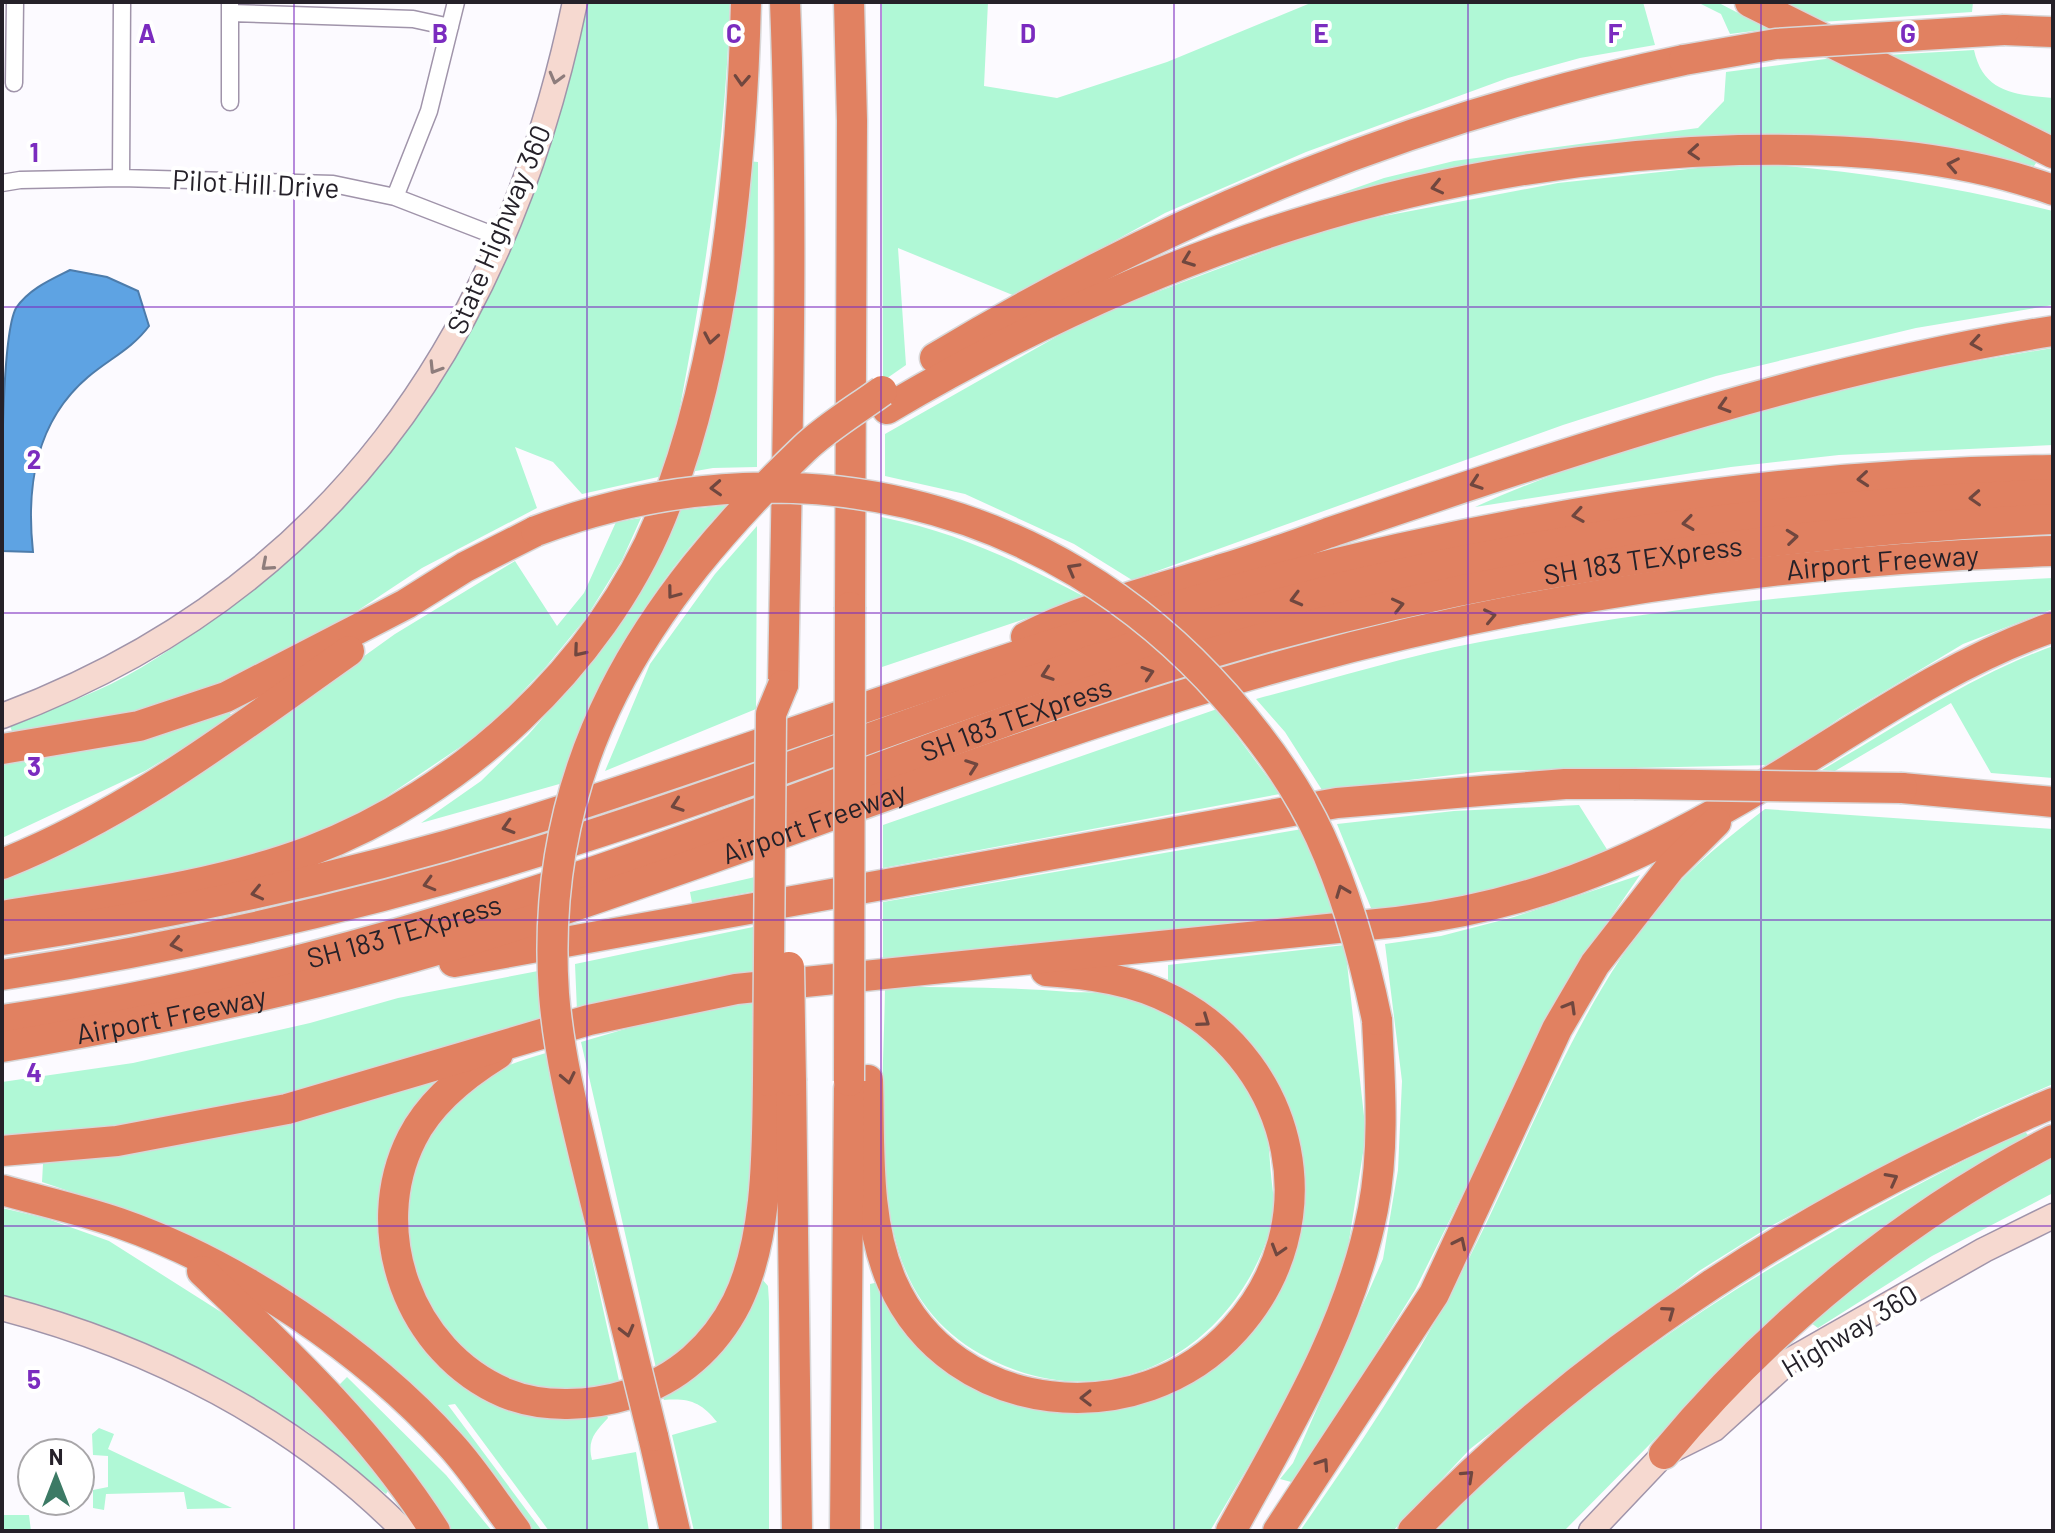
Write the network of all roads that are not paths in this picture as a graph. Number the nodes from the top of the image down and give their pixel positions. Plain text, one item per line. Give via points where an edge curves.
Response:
1 (122, 2) edge
2 (456, 2) edge
3 (575, 2) edge
4 (746, 2) edge
5 (785, 2) edge
6 (849, 2) edge
7 (1750, 2) edge
8 (230, 8) edge
9 (11, 12) edge
10 (450, 27) junction
11 (2053, 32) edge
12 (14, 83) dead end
13 (230, 102) dead end
14 (2053, 153) edge
15 (121, 178) junction
16 (2, 183) edge
17 (2053, 190) edge
18 (395, 197) junction
19 (501, 238) junction
20 (2053, 331) edge
21 (1001, 332) junction
22 (2053, 470) edge
23 (2053, 494) edge
24 (2053, 519) edge
25 (2053, 551) edge
26 (406, 604) junction
27 (2053, 627) edge
28 (932, 683) junction
29 (50, 698) junction
30 (2, 706) edge
31 (2, 716) edge
32 (2, 749) edge
33 (2053, 791) edge
34 (1959, 792) junction
35 (1737, 801) junction
36 (2053, 802) edge
37 (2, 864) edge
38 (2, 916) edge
39 (2, 940) edge
40 (960, 967) junction
41 (2, 975) edge
42 (298, 988) junction
43 (2, 1020) edge
44 (527, 1037) junction
45 (2, 1047) edge
46 (780, 1081) junction
47 (858, 1081) junction
48 (2053, 1103) edge
49 (2053, 1140) edge
50 (2, 1151) edge
51 (2, 1190) edge
52 (2053, 1216) edge
53 (177, 1247) junction
54 (2, 1308) edge
55 (1664, 1454) junction
56 (665, 1488) junction
57 (404, 1531) edge
58 (435, 1531) edge
59 (516, 1531) edge
60 (656, 1531) edge
61 (675, 1531) edge
62 (797, 1531) edge
63 (845, 1531) edge
64 (1231, 1531) edge
65 (1278, 1531) edge
66 (1413, 1531) edge
67 (1591, 1531) edge

1 - 15 street
2 - 10 street
3 -> 19 main road, State Highway 360 via 542,129
4 -> 38 highway via 727,231 685,453 660,520 627,585 587,641 537,701 483,750 420,795 314,849 188,886
5 - 46 highway, bridge via 790,420
6 - 47 highway, bridge via 849,926
7 - 14 highway
8 - 10 street via 413,19
8 - 13 street
9 - 12 street
10 - 18 street via 429,111
11 - 21 highway, bridge via 2004,30 1776,44 1502,103 1308,170 1137,248
15 - 16 street, Pilot Hill Drive
15 - 18 street, Pilot Hill Drive via 333,184
17 -> 21 highway via 1947,163 1808,150 1703,151 1533,168 1269,230
18 - 19 street, Pilot Hill Drive
19 -> 29 main road, State Highway 360 via 463,324 407,415 341,494 264,568 179,630
20 -> 28 highway via 1949,347 1760,395 1545,459 1079,613
21 -> 56 highway, bridge via 882,391 806,447 701,557 638,645 603,711 585,760 558,881 553,967 558,1029
22 -> 28 highway via 1782,487 1489,530 1199,600
23 -> 41 highway, SH 183 TEXpress via 1716,519 1461,561 1229,618 1050,673 553,847 393,894 195,940
43 -> 24 highway, SH 183 TEXpress via 193,985 468,913 1052,704 1297,629 1516,579 1678,552 1887,528
42 -> 25 highway, Airport Freeway via 499,931 1109,718 1346,648 1533,607 1671,584 1875,560
26 - 32 highway via 200,707 139,726
26 - 37 highway via 370,636 187,767 48,846
64 -> 26 highway, bridge via 1310,1390 1345,1310 1373,1208 1382,1103 1377,1020 1366,966 1319,834 1288,777 1199,666 1096,581 978,523 847,491 708,488 641,498 536,531
27 - 35 highway via 1887,709
28 -> 39 highway via 574,807 435,849 200,906
29 - 30 street
29 - 31 main road, State Highway 360
33 - 34 highway
34 - 36 highway
34 - 42 highway, bridge via 1550,784 1337,803
35 - 40 highway via 1575,883 1459,914
65 -> 35 highway via 1434,1294 1557,1029 1595,964 1670,868
40 - 44 highway via 736,989
40 -> 47 highway via 1084,974 1136,984 1212,1025 1261,1078 1283,1128 1290,1197 1274,1265 1237,1326 1196,1364 1122,1395 1062,1398 1022,1392 962,1367 920,1328 891,1280 874,1214
42 - 45 highway, Airport Freeway
44 - 46 highway via 458,1082 429,1112 399,1171 392,1232 407,1294 433,1335 476,1376 506,1393 539,1401 605,1402 673,1378 717,1333 737,1302 753,1260
44 - 50 highway via 287,1109 117,1141
46 - 62 highway
47 - 63 highway
66 -> 48 highway via 1531,1417 1699,1291 1933,1157
49 - 55 highway via 1930,1211 1871,1256 1802,1312
51 - 53 highway via 120,1223
52 - 55 main road, Highway 360 via 1789,1361 1714,1429
53 - 58 highway via 369,1438
53 - 59 highway via 308,1323 399,1395 450,1444
54 - 57 main road via 98,1337 242,1406 311,1448
55 - 67 main road, Highway 360
56 - 60 highway
56 - 61 highway

